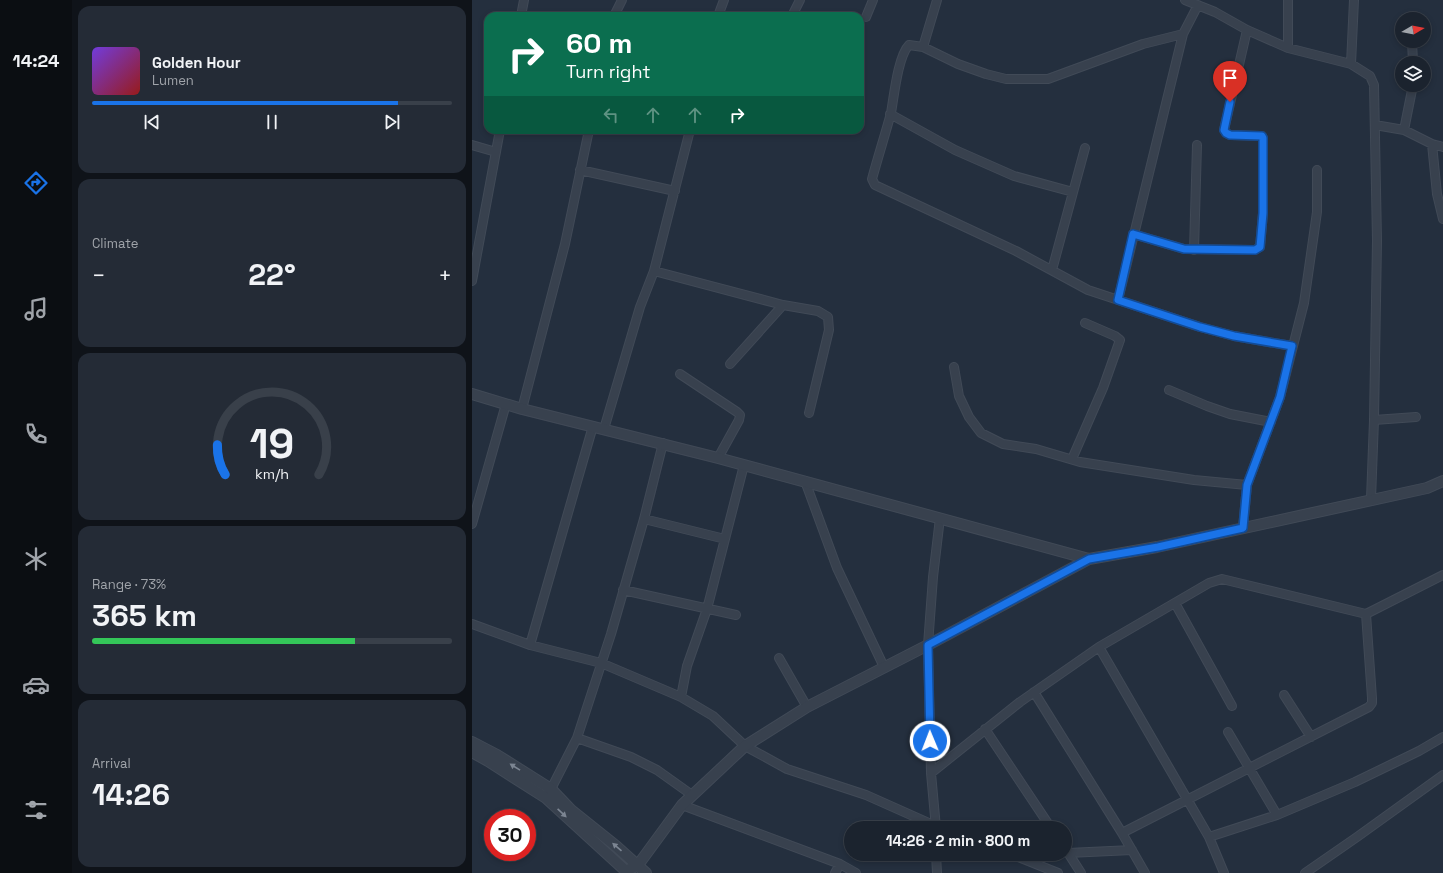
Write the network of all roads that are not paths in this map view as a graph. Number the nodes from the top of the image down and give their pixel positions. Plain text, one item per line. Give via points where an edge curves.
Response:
1 (524, 0) edge
2 (615, 0) edge
3 (622, 0) edge
4 (724, 0) edge
5 (800, 0) edge
6 (873, 0) edge
7 (937, 0) edge
8 (1185, 0) edge
9 (1288, 0) edge
10 (1354, 0) edge
11 (1198, 5) junction
12 (522, 12) edge
13 (614, 12) edge
14 (615, 12) edge
15 (720, 12) edge
16 (794, 12) edge
17 (866, 17) dead end
18 (1247, 30) junction
19 (1183, 34) junction
20 (923, 47) junction
21 (1288, 48) junction
22 (1351, 64) junction
23 (1412, 92) edge
24 (890, 114) junction
25 (1375, 124) junction
26 (1404, 130) junction
27 (499, 134) edge
28 (588, 134) edge
29 (689, 134) edge
30 (1432, 144) junction
31 (472, 145) edge
32 (1197, 145) dead end
33 (1443, 147) edge
34 (1085, 148) dead end
35 (496, 152) junction
36 (580, 170) junction
37 (1317, 170) dead end
38 (675, 191) junction
39 (1073, 192) junction
40 (1443, 219) edge
41 (1133, 234) junction
42 (1194, 250) junction
43 (1052, 270) junction
44 (654, 271) junction
45 (472, 281) edge
46 (1118, 300) junction
47 (783, 305) junction
48 (1085, 323) dead end
49 (1292, 346) junction
50 (730, 364) dead end
51 (954, 366) dead end
52 (680, 374) dead end
53 (1169, 390) dead end
54 (472, 394) edge
55 (506, 404) junction
56 (522, 409) junction
57 (809, 412) dead end
58 (1416, 417) dead end
59 (1374, 420) junction
60 (1272, 422) junction
61 (593, 426) junction
62 (604, 429) junction
63 (662, 443) junction
64 (718, 458) junction
65 (1072, 459) junction
66 (744, 465) junction
67 (1443, 481) edge
68 (805, 482) junction
69 (1247, 485) junction
70 (1371, 500) junction
71 (940, 518) junction
72 (644, 519) junction
73 (472, 524) edge
74 (1243, 528) junction
75 (725, 539) junction
76 (1089, 559) junction
77 (1443, 575) edge
78 (623, 590) junction
79 (1175, 603) junction
80 (706, 609) junction
81 (1366, 614) junction
82 (736, 615) dead end
83 (472, 624) edge
84 (530, 645) junction
85 (928, 645) junction
86 (1099, 647) junction
87 (779, 658) dead end
88 (601, 663) junction
89 (884, 668) junction
90 (1034, 692) junction
91 (1284, 694) dead end
92 (681, 697) junction
93 (1232, 706) dead end
94 (807, 707) junction
95 (985, 729) junction
96 (1228, 732) dead end
97 (1443, 737) edge
98 (577, 738) junction
99 (1311, 738) junction
100 (472, 742) edge
101 (745, 746) junction
102 (472, 752) edge
103 (1249, 768) junction
104 (931, 772) junction
105 (1443, 775) edge
106 (549, 794) junction
107 (692, 795) junction
108 (1187, 800) junction
109 (682, 805) junction
110 (1277, 815) junction
111 (922, 821) edge
112 (936, 821) edge
113 (1046, 821) edge
114 (1122, 833) junction
115 (1209, 837) junction
116 (1132, 850) junction
117 (1072, 851) edge
118 (1072, 859) edge
119 (936, 861) edge
120 (1028, 861) edge
121 (840, 864) junction
122 (638, 865) junction
123 (627, 872) edge
124 (645, 873) edge
125 (835, 873) edge
126 (856, 873) edge
127 (937, 873) edge
128 (1058, 873) edge
129 (1081, 873) edge
130 (1145, 873) edge
131 (1224, 873) edge
132 (1305, 873) edge

1 - 12 street
2 - 13 street
3 - 14 street
4 - 15 street
5 - 16 street
6 - 17 street
7 - 20 street
8 - 11 street
9 - 21 street
10 - 22 street
11 - 18 street
11 - 19 street
18 - 21 street
18 - 42 street via 1224,130 1230,135 1263,138 1263,213 1260,247 1255,250
19 - 20 street via 1143,44 1048,79 1006,78 986,74
19 - 41 street
20 - 24 street via 909,45 905,49
21 - 22 street
22 - 25 street via 1370,76 1374,85
23 - 26 street
24 - 39 street via 955,150 1014,176
24 - 43 street via 872,179 875,185
25 - 26 street
25 - 59 street via 1377,241
26 - 30 street
27 - 35 street
28 - 36 street
29 - 38 street
30 - 33 street
30 - 40 street via 1436,194
31 - 35 street
32 - 42 street
34 - 39 street
35 - 45 street
36 - 38 street
36 - 56 street via 565,244
37 - 49 street via 1317,212 1312,254 1304,303
38 - 44 street
39 - 43 street
41 - 42 street
41 - 46 street
43 - 46 street via 1088,290
44 - 47 street
44 - 62 street via 640,307
46 - 49 street via 1234,336
47 - 50 street
47 - 57 street via 818,311 828,317 829,330
48 - 65 street via 1120,340 1103,388
49 - 60 street
51 - 65 street via 959,396 969,417 981,433 1003,444 1036,449
52 - 64 street via 740,415
53 - 60 street via 1230,414
54 - 55 street
55 - 56 street
55 - 73 street
56 - 61 street
58 - 59 street
59 - 70 street
60 - 69 street
61 - 62 street
61 - 84 street
62 - 63 street
63 - 64 street
63 - 72 street
64 - 66 street
65 - 69 street via 1194,480
66 - 68 street
66 - 75 street
67 - 70 street via 1428,488
68 - 71 street
68 - 89 street via 837,568
69 - 74 street
70 - 74 street
71 - 76 street
71 - 85 street
72 - 75 street
72 - 78 street
74 - 76 street
75 - 80 street
76 - 85 street
77 - 81 street
78 - 80 street
78 - 88 street
79 - 81 street via 1209,583 1222,579
79 - 86 street
79 - 93 street
80 - 82 street
80 - 92 street via 687,666
81 - 99 street via 1372,703
83 - 84 street
84 - 88 street
85 - 89 street
85 - 104 street
86 - 90 street
86 - 108 street
87 - 94 street
88 - 92 street
88 - 98 street
89 - 94 street
90 - 95 street
90 - 114 street
91 - 99 street
92 - 101 street via 713,716
94 - 101 street
95 - 104 street
95 - 113 street
96 - 103 street
97 - 110 street via 1385,768
98 - 106 street
98 - 107 street via 631,757 657,770
99 - 103 street
106 -> 100 street via 497,755
101 - 107 street
101 - 111 street via 787,769 866,795
102 - 106 street
103 - 108 street
103 - 110 street
104 - 112 street
105 - 132 street
122 -> 106 street
106 -> 123 street
107 - 109 street
108 - 114 street
108 - 115 street
109 - 121 street
109 - 122 street
110 - 115 street
114 - 116 street
115 - 131 street
116 - 117 street
116 - 130 street
118 - 129 street
119 - 127 street
120 - 128 street
121 - 125 street
121 - 126 street
122 - 123 street
122 - 124 street

